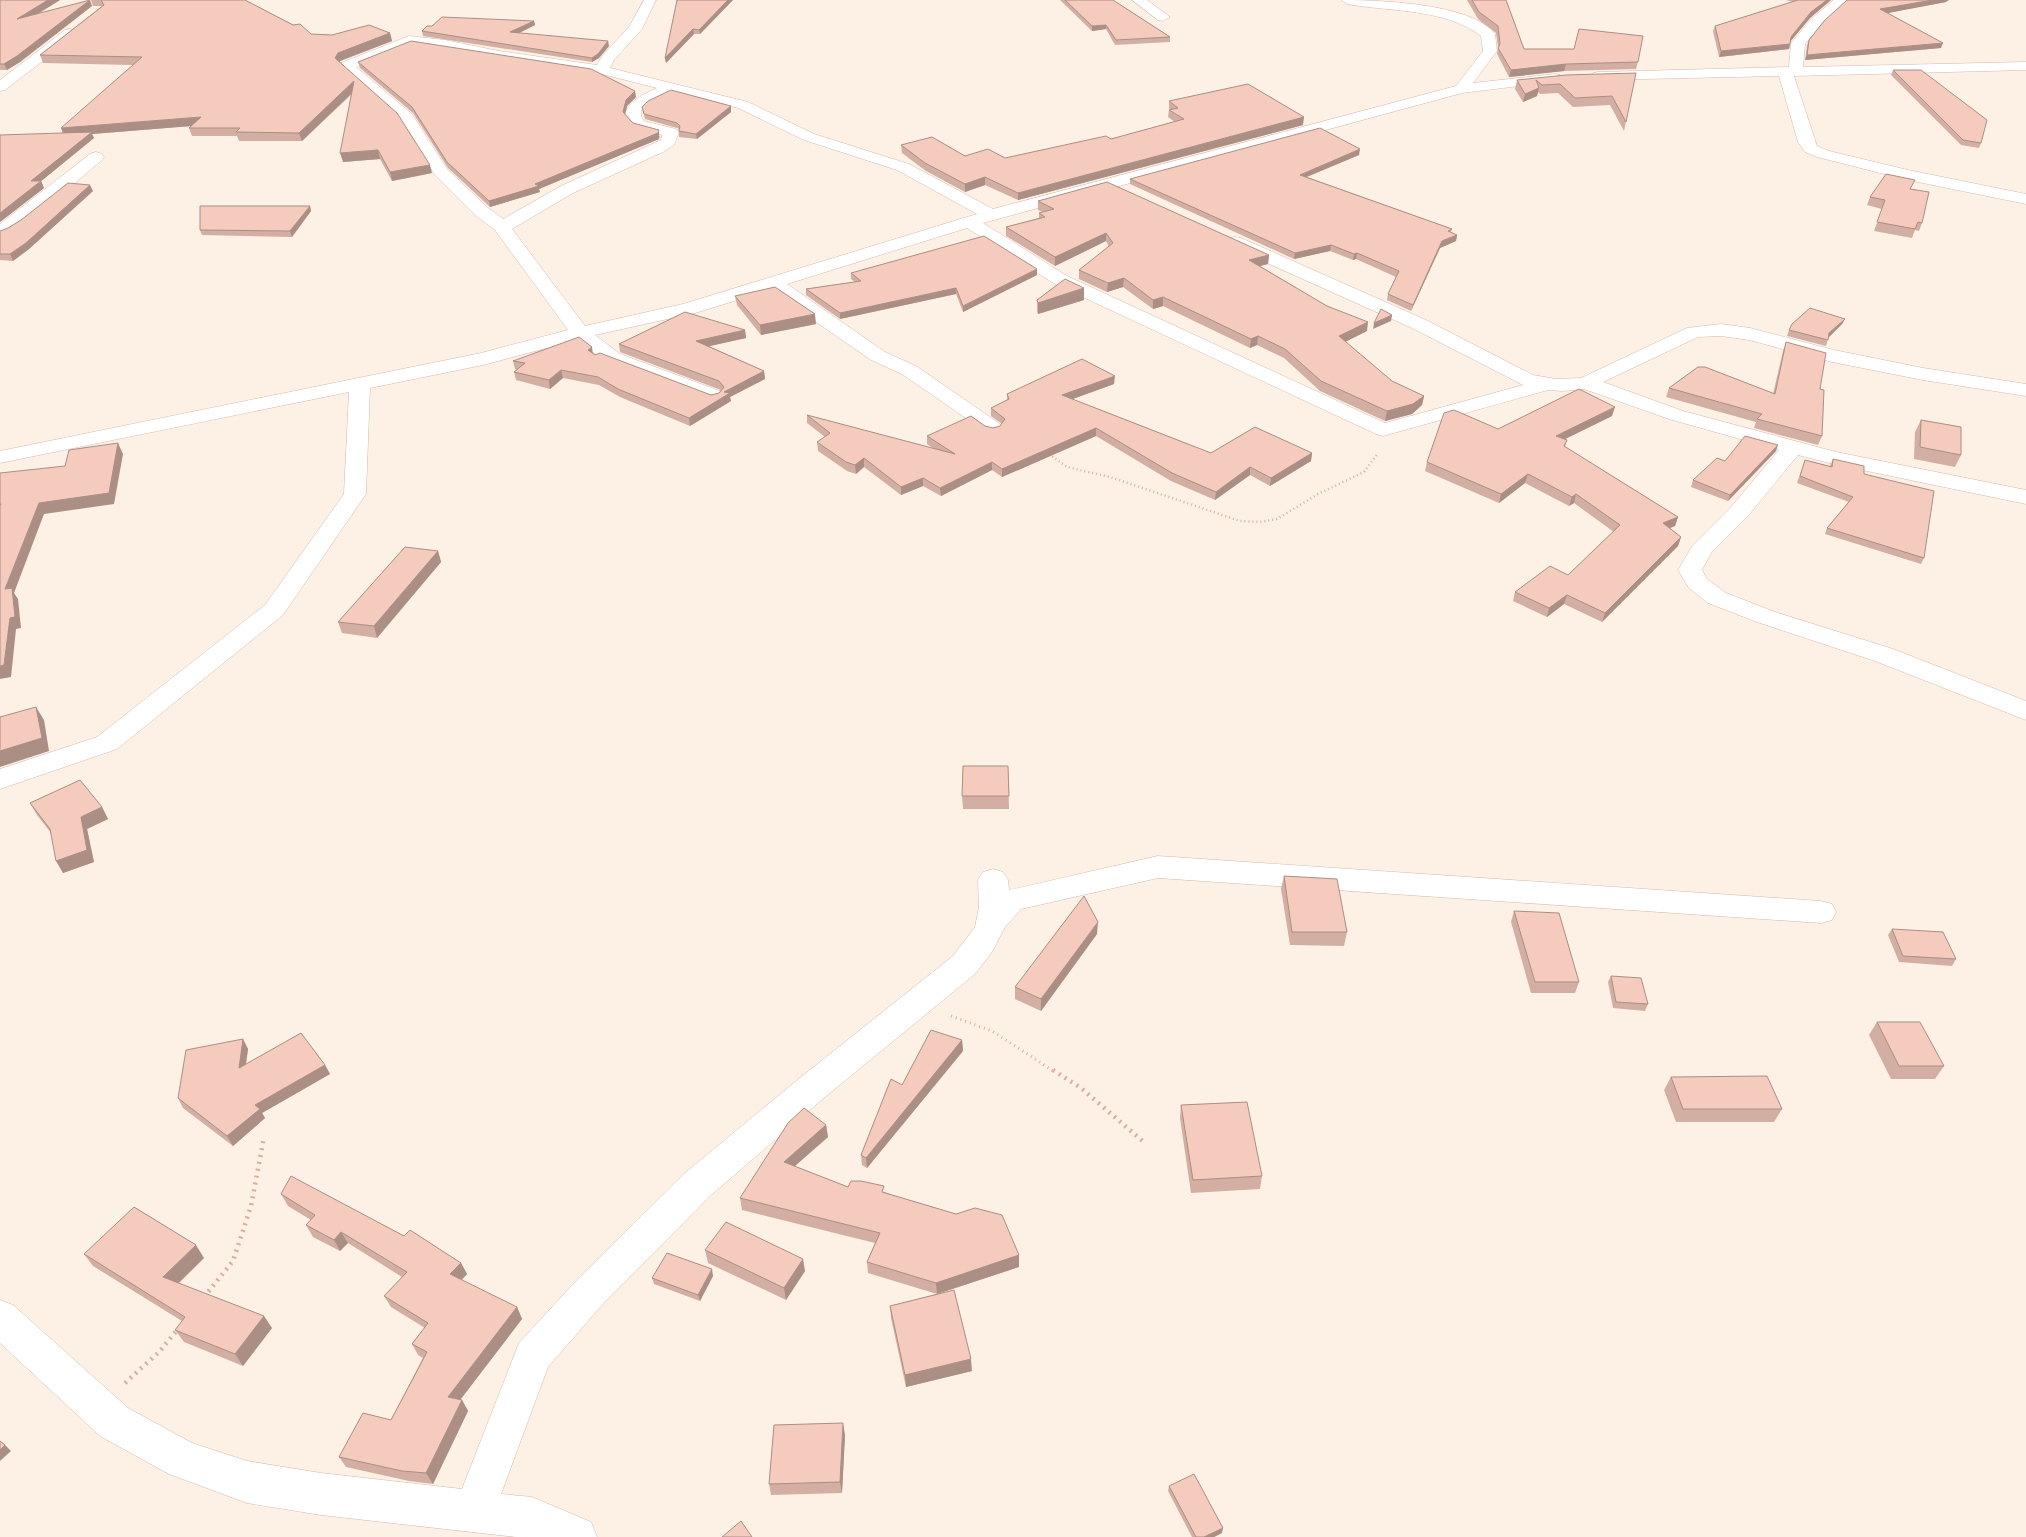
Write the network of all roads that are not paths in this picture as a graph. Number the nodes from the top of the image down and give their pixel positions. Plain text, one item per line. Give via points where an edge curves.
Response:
1 (1138, 0) edge
2 (1347, 0) edge
3 (1842, 0) edge
4 (644, 1) edge
5 (1163, 17) dead end
6 (83, 22) edge
7 (2026, 66) edge
8 (602, 70) junction
9 (1791, 71) junction
10 (0, 87) edge
11 (669, 88) junction
12 (1461, 89) junction
13 (96, 157) dead end
14 (1109, 184) junction
15 (1135, 198) edge
16 (2025, 208) edge
17 (992, 215) junction
18 (969, 222) junction
19 (502, 227) junction
20 (0, 232) edge
21 (1215, 234) edge
22 (771, 282) junction
23 (580, 333) junction
24 (1586, 383) junction
25 (360, 384) junction
26 (1544, 385) junction
27 (2026, 390) edge
28 (713, 395) edge
29 (993, 428) edge
30 (1794, 446) junction
31 (0, 457) edge
32 (2026, 497) edge
33 (2026, 711) edge
34 (0, 779) edge
35 (993, 880) dead end
36 (1821, 912) dead end
37 (994, 920) junction
38 (0, 1318) edge
39 (474, 1511) junction
40 (576, 1537) edge

1 - 5 street
2 - 12 street via 1423,9 1466,20 1488,34 1490,51
3 - 9 street via 1798,43
4 - 8 street via 635,29 608,58
6 - 10 street
7 - 9 street
8 - 11 street
8 - 19 street via 409,40 346,66 406,117 441,172
9 - 12 street via 1578,76
9 - 16 street via 1806,142 1811,149
11 - 17 street via 743,105 809,138 904,167
11 - 19 street via 643,101 633,110 632,117 639,124 671,132 668,142 643,158 552,198
12 - 14 street
13 - 20 street
14 - 15 street
14 - 17 street
17 - 18 street
18 - 22 street
18 - 26 street via 1061,280 1383,430
19 - 23 street
21 - 26 street via 1419,324 1526,379
22 - 23 street via 688,309
22 - 29 street via 878,356 909,370
23 - 25 street via 482,360
23 - 28 street via 613,358
24 - 26 street
24 - 27 street via 1694,332 1721,330 1923,374
24 - 30 street via 1676,415
25 - 31 street
25 - 34 street via 355,494 274,610 107,743
30 - 32 street via 1833,458
30 - 33 street via 1739,512 1701,550 1690,570 1697,583 1717,598 1884,655
35 - 37 street
36 - 37 street via 1158,867 1011,900
37 - 39 street via 984,943 964,965 698,1184 589,1293 533,1356
38 - 39 street via 114,1422 183,1460 247,1482 321,1494
39 - 40 street via 532,1518

